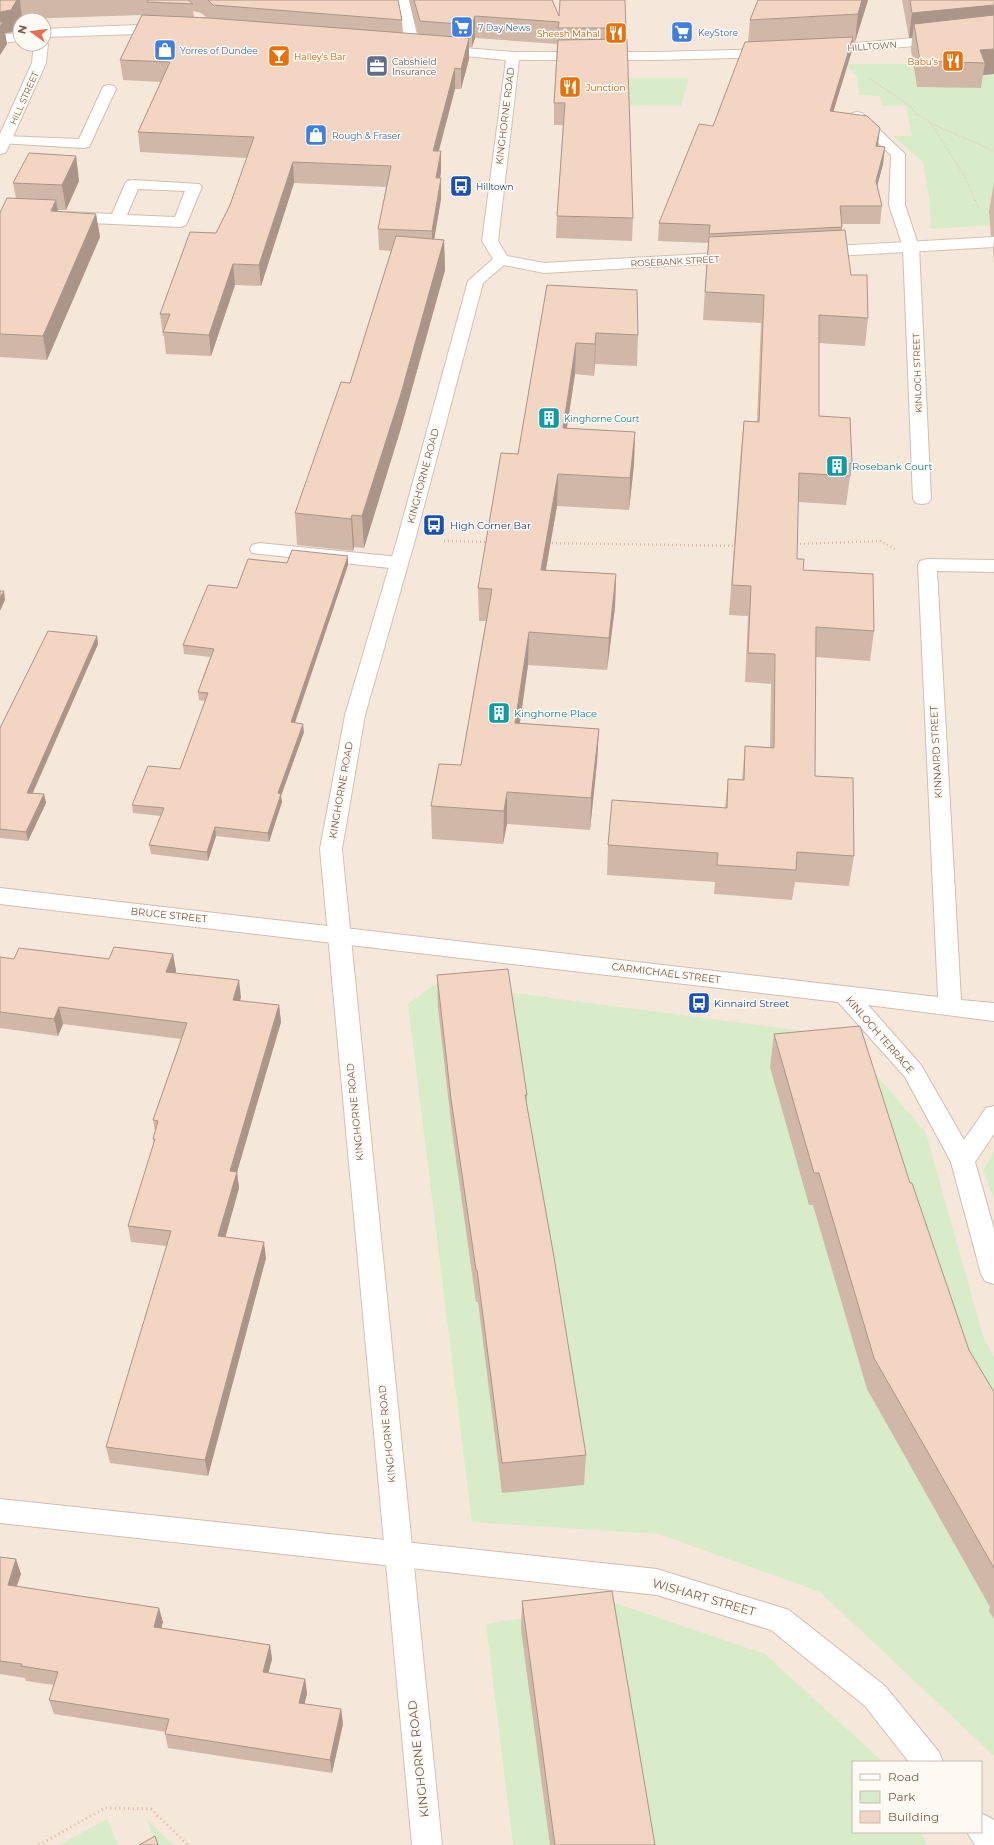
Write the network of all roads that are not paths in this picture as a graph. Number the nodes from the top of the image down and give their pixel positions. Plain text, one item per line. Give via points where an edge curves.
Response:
1 (402, 0) edge
2 (181, 31) edge
3 (52, 33) edge
4 (994, 35) edge
5 (12, 37) edge
6 (0, 39) edge
7 (398, 46) edge
8 (413, 48) junction
9 (811, 51) edge
10 (40, 52) edge
11 (781, 53) edge
12 (513, 56) junction
13 (109, 89) dead end
14 (856, 115) edge
15 (3, 145) edge
16 (55, 217) edge
17 (118, 220) junction
18 (994, 242) edge
19 (911, 247) junction
20 (800, 254) edge
21 (752, 256) edge
22 (501, 260) junction
23 (922, 499) dead end
24 (259, 549) dead end
25 (399, 563) junction
26 (994, 566) edge
27 (0, 896) edge
28 (338, 934) junction
29 (843, 993) junction
30 (950, 1007) junction
31 (994, 1012) edge
32 (994, 1115) edge
33 (963, 1161) junction
34 (994, 1274) edge
35 (0, 1511) edge
36 (398, 1554) junction
37 (927, 1761) edge
38 (982, 1829) edge
39 (994, 1844) edge
40 (427, 1845) edge

1 - 8 street
2 - 3 street via 137,29
4 - 9 street, HILLTOWN
5 - 6 street
7 - 8 street
8 - 12 street
10 - 15 street, HILL STREET via 39,63
11 - 12 street
12 - 22 street, KINGHORNE ROAD via 490,241
13 - 15 street via 84,144
14 - 19 street, KINLOCH STREET via 898,154 897,205
16 - 17 street
17 - 17 street via 181,222 194,187 132,184
18 - 19 street
19 - 20 street
19 - 23 street, KINLOCH STREET
21 - 22 street, ROSEBANK STREET via 544,268
22 - 25 street, KINGHORNE ROAD via 476,281
24 - 25 street
25 - 28 street, KINGHORNE ROAD via 355,715 331,849
26 - 30 street, KINNAIRD STREET via 927,565
27 - 28 street, BRUCE STREET
28 - 29 street, CARMICHAEL STREET
28 - 36 street, KINGHORNE ROAD
29 - 30 street, CARMICHAEL STREET
29 - 33 street, KINLOCH TERRACE via 913,1071
30 - 31 street, CARMICHAEL STREET
32 - 33 street
33 - 34 street, KINLOCH TERRACE
35 - 36 street
36 - 37 street, WISHART STREET via 657,1582 779,1619 875,1696
36 - 40 street, KINGHORNE ROAD
38 - 39 street

